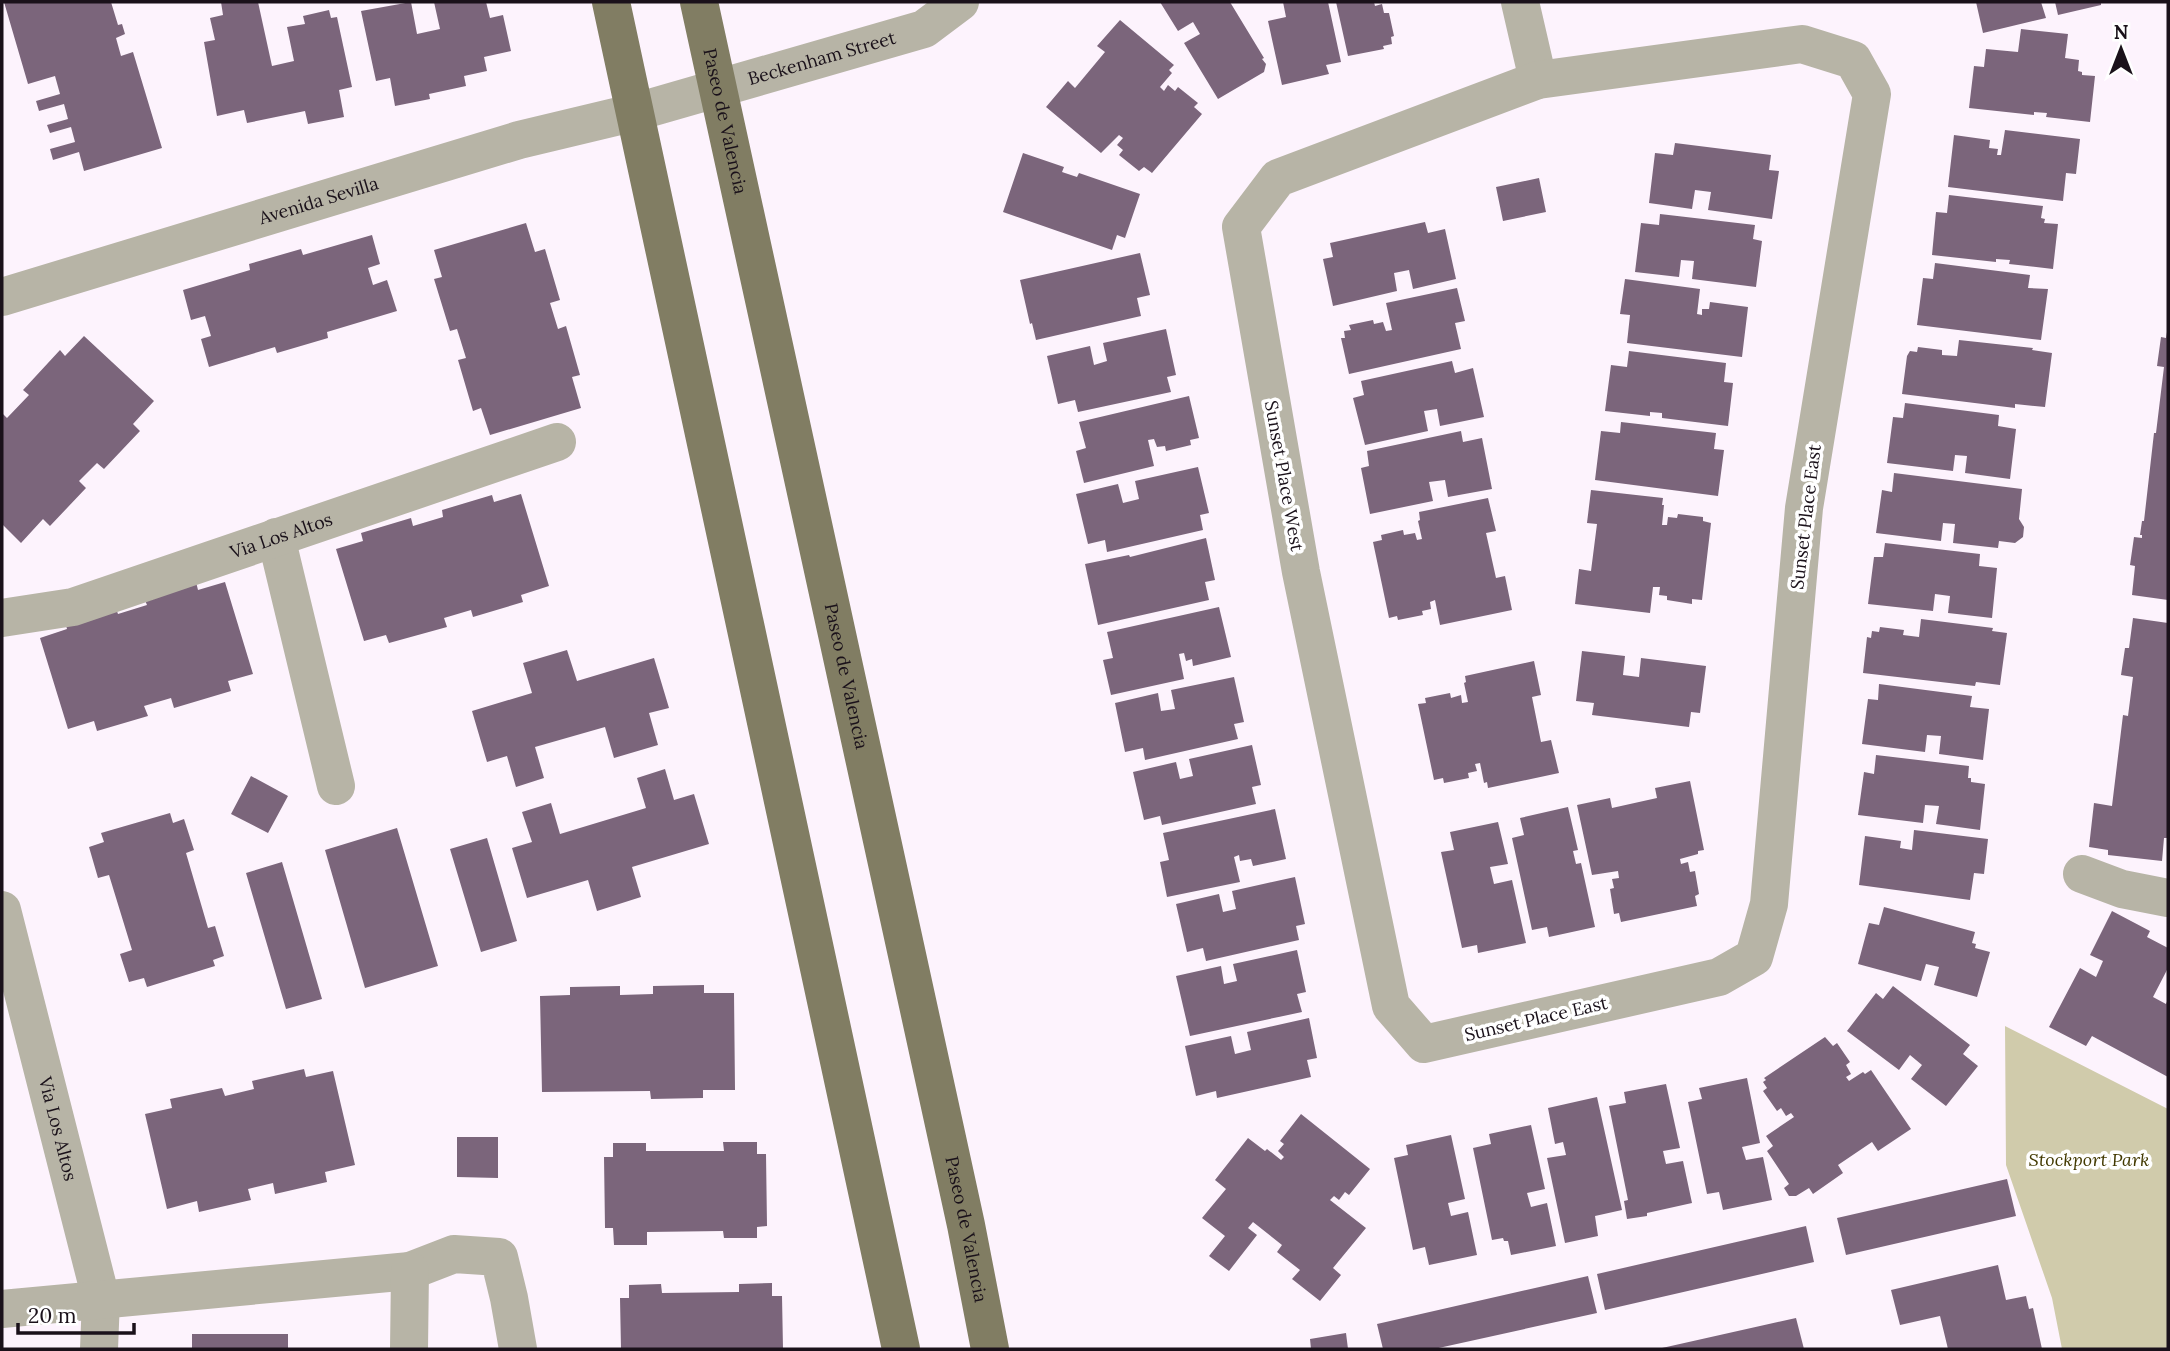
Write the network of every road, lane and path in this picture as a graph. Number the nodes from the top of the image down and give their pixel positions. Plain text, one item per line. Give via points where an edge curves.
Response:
1 (611, 2) edge
2 (699, 2) edge
3 (960, 2) edge
4 (1520, 2) edge
5 (1538, 80) junction
6 (719, 88) junction
7 (636, 111) junction
8 (2, 297) edge
9 (557, 442) dead end
10 (276, 537) junction
11 (2, 618) edge
12 (336, 786) dead end
13 (2082, 874) dead end
14 (2168, 898) edge
15 (2, 910) edge
16 (1424, 1044) joint
17 (410, 1272) junction
18 (102, 1299) junction
19 (2, 1310) edge
20 (99, 1349) edge
21 (409, 1349) edge
22 (518, 1349) edge
23 (901, 1349) edge
24 (990, 1349) edge

1 - 7 main road
2 - 6 main road, Paseo de Valencia
3 - 6 street, Beckenham Street via 924,29
4 - 5 street
5 - 16 street, Sunset Place West via 1278,178 1241,226 1301,572 1391,1006
5 - 16 street, Sunset Place East via 1801,44 1853,60 1872,94 1804,508 1769,904 1754,957 1719,977
6 - 7 street, Beckenham Street
6 - 24 main road, Paseo de Valencia
7 - 8 street, Avenida Sevilla via 519,141
7 - 23 main road
9 - 10 street, Via Los Altos
10 - 11 street, Via Los Altos via 73,607
10 - 12 street
13 - 14 street via 2122,889
15 - 18 street, Via Los Altos
17 - 18 street
17 - 21 street
17 - 22 street via 454,1254 499,1257
18 - 19 street
18 - 20 street, Via Los Altos

